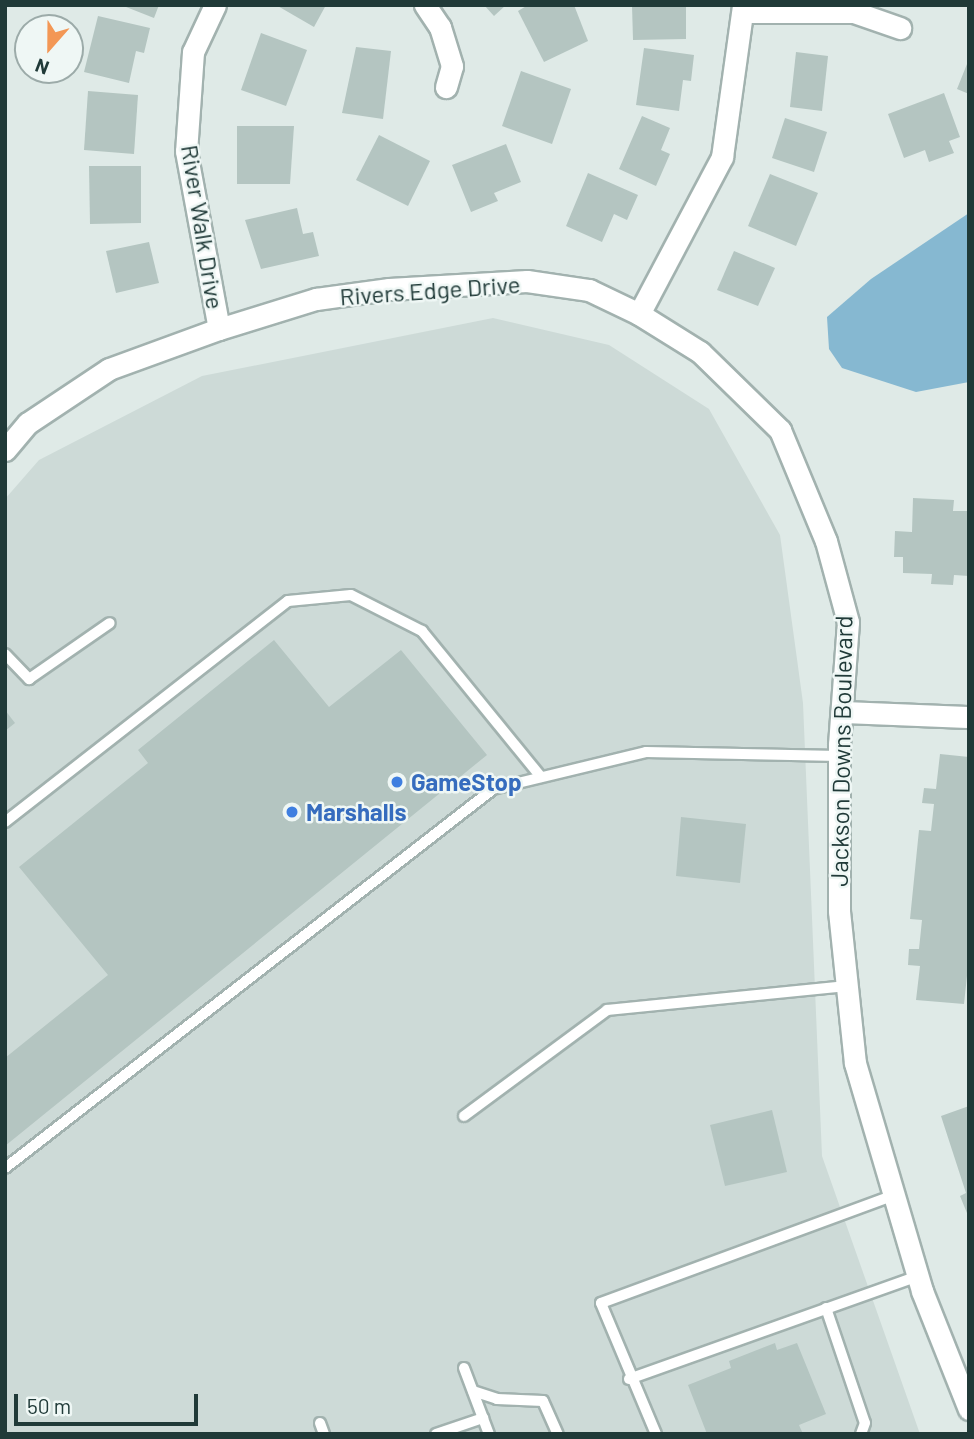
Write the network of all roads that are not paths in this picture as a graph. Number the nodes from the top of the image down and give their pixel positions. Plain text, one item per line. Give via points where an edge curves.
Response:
1 (215, 5) edge
2 (425, 5) edge
3 (743, 8) edge
4 (900, 28) dead end
5 (446, 87) dead end
6 (639, 314) junction
7 (219, 329) junction
8 (5, 450) edge
9 (110, 623) dead end
10 (5, 654) edge
11 (842, 712) junction
12 (969, 717) edge
13 (839, 756) junction
14 (541, 777) junction
15 (5, 822) edge
16 (847, 986) junction
17 (464, 1116) dead end
18 (5, 1168) edge
19 (894, 1195) junction
20 (918, 1276) junction
21 (826, 1308) junction
22 (464, 1368) dead end
23 (629, 1379) junction
24 (473, 1391) junction
25 (969, 1409) edge
26 (483, 1418) junction
27 (436, 1434) edge
28 (489, 1434) edge
29 (558, 1434) edge
30 (656, 1434) edge
31 (862, 1434) edge

1 - 7 street, River Walk Drive via 193,52 186,151
2 - 5 street via 440,27 452,66
3 - 4 street via 854,12
3 - 6 street via 722,157
6 - 7 street, Rivers Edge Drive via 589,290 527,281 389,289 316,299
6 - 11 street, Jackson Downs Boulevard via 700,352 780,430 826,541 848,622
7 - 8 street, River Walk Drive via 109,369 28,423
9 - 10 lane via 29,679
11 - 12 street
11 - 13 street, Jackson Downs Boulevard
13 - 14 lane via 646,752
13 - 16 street, Jackson Downs Boulevard via 839,911
14 - 15 lane via 422,631 351,595 288,601
14 - 18 lane via 493,789
16 - 17 lane via 607,1010
16 - 19 street, Jackson Downs Boulevard via 855,1063
19 - 20 street, Jackson Downs Boulevard
19 - 23 lane via 601,1303
20 - 21 lane
20 - 25 street, Jackson Downs Boulevard
21 - 23 lane
21 - 31 lane via 865,1423
22 - 24 lane
23 - 30 lane
24 - 26 lane
24 - 29 lane via 497,1399 543,1401
26 - 27 lane
26 - 28 lane

